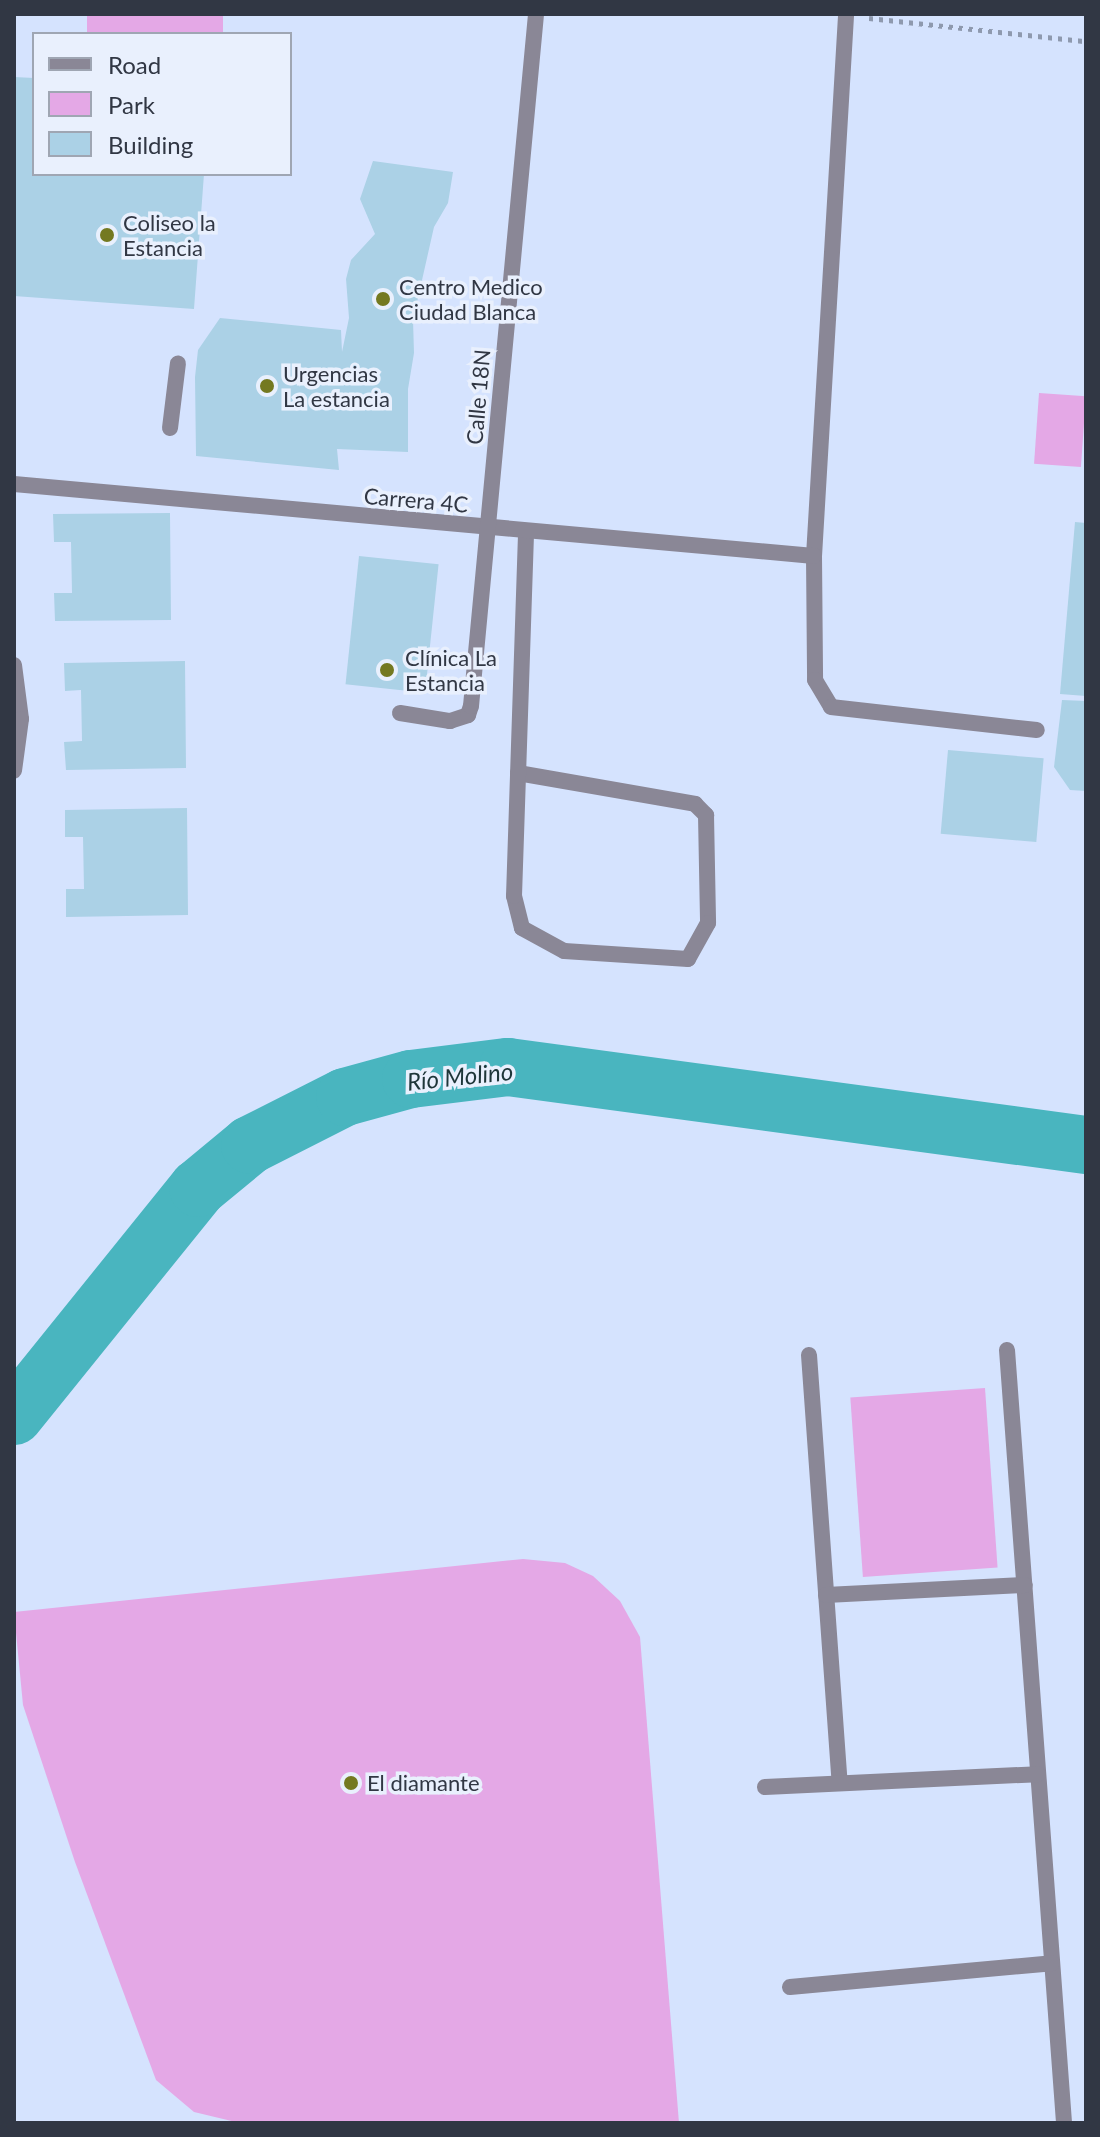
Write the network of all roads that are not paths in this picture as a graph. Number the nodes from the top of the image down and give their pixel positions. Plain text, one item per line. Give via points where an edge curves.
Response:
1 (536, 14) edge
2 (846, 16) edge
3 (178, 363) dead end
4 (170, 428) dead end
5 (14, 484) edge
6 (489, 529) junction
7 (526, 532) junction
8 (814, 556) junction
9 (14, 665) edge
10 (400, 713) dead end
11 (1037, 730) dead end
12 (14, 771) edge
13 (518, 773) junction
14 (1007, 1350) dead end
15 (809, 1355) dead end
16 (1025, 1585) junction
17 (826, 1595) junction
18 (1038, 1774) junction
19 (840, 1783) junction
20 (765, 1787) dead end
21 (1052, 1963) junction
22 (790, 1987) dead end
23 (1064, 2123) edge

1 - 6 street, Calle 18N
2 - 8 street
3 - 4 street
5 - 6 street, Carrera 4C
6 - 7 street, Carrera 4C
6 - 10 street, Calle 18N via 468,715 450,721
7 - 8 street, Carrera 4C
7 - 13 street
8 - 11 street via 815,680 831,707
9 - 12 street via 21,719
13 - 13 street via 514,896 522,928 564,951 688,959 708,923 706,815 695,804
14 - 16 street
15 - 17 street
16 - 17 street
16 - 18 street
17 - 19 street
18 - 19 street
18 - 21 street
19 - 20 street
21 - 22 street
21 - 23 street

